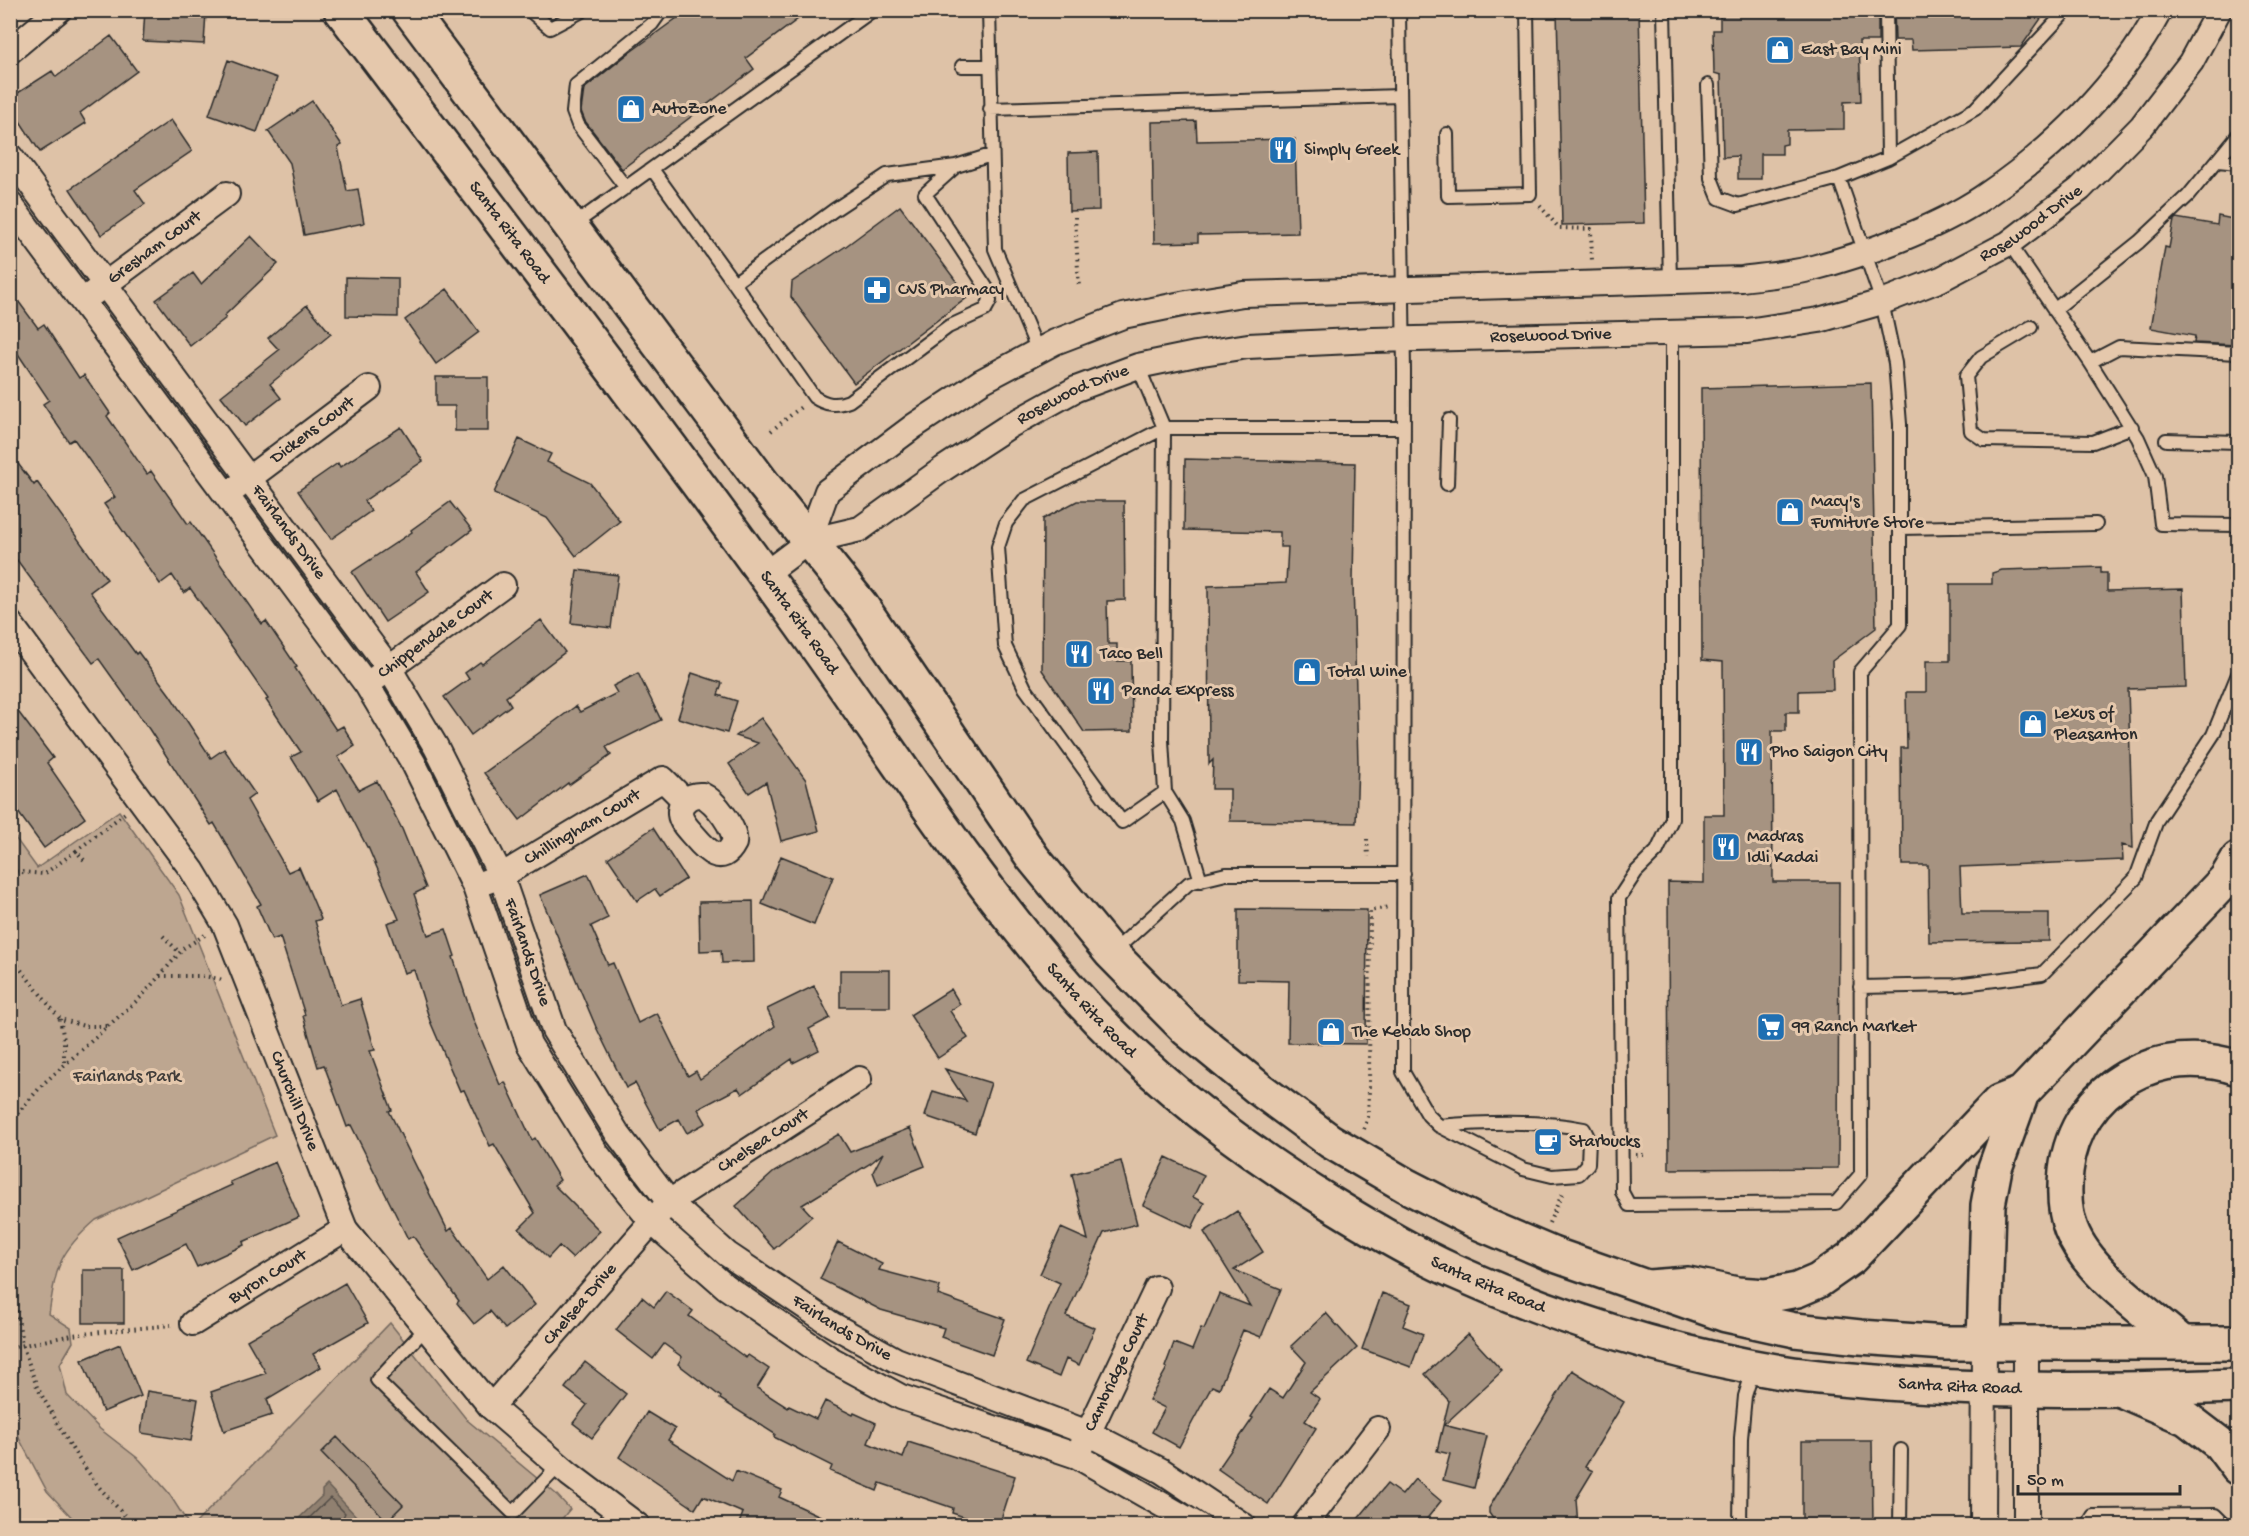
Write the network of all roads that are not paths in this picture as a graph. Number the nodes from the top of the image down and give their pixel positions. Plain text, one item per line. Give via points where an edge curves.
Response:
1 (59, 10) edge
2 (341, 10) edge
3 (409, 10) edge
4 (529, 10) edge
5 (584, 10) edge
6 (662, 10) edge
7 (873, 10) edge
8 (989, 10) edge
9 (1399, 10) edge
10 (1527, 10) edge
11 (1664, 10) edge
12 (1886, 10) edge
13 (2067, 10) edge
14 (2160, 10) edge
15 (2219, 10) edge
16 (10, 51) edge
17 (962, 66) dead end
18 (990, 66) junction
19 (1708, 85) dead end
20 (1400, 96) junction
21 (990, 109) junction
22 (1447, 134) dead end
23 (2238, 135) edge
24 (992, 155) junction
25 (10, 156) edge
26 (1888, 158) junction
27 (2218, 161) junction
28 (2238, 163) edge
29 (956, 166) junction
30 (652, 169) junction
31 (1839, 178) junction
32 (626, 188) junction
33 (227, 194) dead end
34 (10, 204) edge
35 (569, 228) junction
36 (2008, 243) junction
37 (1865, 252) junction
38 (1670, 282) junction
39 (734, 283) junction
40 (104, 284) junction
41 (1403, 288) junction
42 (83, 301) junction
43 (1882, 302) junction
44 (2054, 309) junction
45 (2031, 327) dead end
46 (1672, 334) junction
47 (1403, 340) junction
48 (1038, 351) junction
49 (2238, 353) edge
50 (2090, 362) junction
51 (1138, 366) junction
52 (369, 388) dead end
53 (1449, 420) dead end
54 (2132, 427) junction
55 (1164, 428) junction
56 (1404, 428) junction
57 (2166, 440) dead end
58 (2238, 442) edge
59 (248, 480) junction
60 (1447, 484) dead end
61 (227, 495) junction
62 (2096, 524) dead end
63 (2238, 525) edge
64 (1901, 528) junction
65 (809, 540) junction
66 (765, 574) junction
67 (503, 585) dead end
68 (10, 623) edge
69 (390, 668) junction
70 (2238, 674) edge
71 (367, 685) junction
72 (1165, 792) junction
73 (685, 801) dead end
74 (2238, 859) edge
75 (1404, 873) junction
76 (501, 876) junction
77 (1201, 881) junction
78 (475, 887) junction
79 (1111, 953) junction
80 (1860, 987) junction
81 (2238, 1068) edge
82 (859, 1079) dead end
83 (2022, 1093) junction
84 (1439, 1126) junction
85 (669, 1202) junction
86 (652, 1222) junction
87 (345, 1229) junction
88 (1649, 1287) junction
89 (1157, 1288) dead end
90 (193, 1323) road end
91 (426, 1328) junction
92 (2181, 1342) junction
93 (2238, 1342) edge
94 (1984, 1344) junction
95 (2026, 1344) junction
96 (1755, 1366) junction
97 (2238, 1386) edge
98 (1985, 1388) junction
99 (2026, 1389) junction
100 (2121, 1390) junction
101 (491, 1407) junction
102 (1378, 1429) dead end
103 (1088, 1433) junction
104 (1901, 1450) dead end
105 (1077, 1456) junction
106 (559, 1466) junction
107 (2238, 1468) edge
108 (638, 1526) edge
109 (1199, 1526) edge
110 (1244, 1526) edge
111 (1304, 1526) edge
112 (1740, 1526) edge
113 (1900, 1526) edge
114 (1983, 1526) edge
115 (2026, 1526) edge
116 (2087, 1526) edge
117 (2226, 1526) edge

1 - 16 street
2 - 66 main road, Santa Rita Road
3 - 35 main road
4 - 5 lane via 550,28
6 - 32 lane via 652,24 576,85 573,112 579,125
7 - 30 lane
8 - 18 lane
9 - 20 lane
10 - 22 lane via 1530,194 1448,196
11 - 38 lane
12 - 26 lane
13 - 26 lane via 1975,109
14 - 37 street via 2147,34 2102,92 2046,150 1981,199 1920,231
15 - 36 street, Rosewood Drive via 2191,62 2142,126 2080,189
17 - 18 lane
18 - 21 lane
19 - 31 lane via 1711,178 1719,198 1738,205
20 - 21 lane
20 - 41 lane
21 - 24 lane
23 - 27 lane
24 - 29 lane
24 - 48 lane via 995,249
25 - 40 street, Fairlands Drive
26 - 31 lane
27 - 28 lane
27 - 44 lane via 2139,242
29 - 39 lane via 887,175
29 - 39 lane via 926,194 988,290 988,306 981,314 948,327 849,401 831,405 814,397
30 - 32 lane
30 - 39 lane
31 - 37 lane
32 - 35 lane
33 - 40 street, Gresham Court
34 - 42 street, Fairlands Drive
35 - 65 main road
36 - 43 street, Rosewood Drive via 1941,279
36 - 44 lane
37 - 38 street via 1808,269 1742,279
37 - 43 lane
38 - 41 street
40 - 42 street, Gresham Court
40 - 59 street, Fairlands Drive
41 - 47 lane
41 - 48 street via 1243,294 1187,303 1123,316
42 - 61 street, Fairlands Drive
43 - 46 street, Rosewood Drive via 1819,320 1747,331
43 - 64 lane via 1896,373
44 - 50 lane
45 - 54 lane via 1982,357 1966,376 1971,431 1984,441 2093,442
46 - 47 street, Rosewood Drive
46 - 80 lane via 1672,819 1657,851 1636,872 1619,898 1622,1192 1629,1205 1836,1203 1861,1174
47 - 51 street, Rosewood Drive via 1248,346
47 - 56 lane
48 - 65 street via 982,381 914,426 827,491
49 - 50 lane via 2119,347
50 - 54 lane
51 - 55 lane
51 - 65 street, Rosewood Drive via 1076,390 1009,426 860,529
52 - 59 street, Dickens Court
53 - 60 lane
54 - 63 lane via 2155,476 2162,524
55 - 56 lane
55 - 72 lane
55 - 72 lane via 1024,500 1006,523 998,547 1005,646 1025,688 1122,822
56 - 75 lane
57 - 58 lane
59 - 61 street, Dickens Court
59 - 69 street, Fairlands Drive
61 - 71 street, Fairlands Drive
62 - 64 lane
64 - 80 lane via 1900,625 1860,672
65 - 66 street, Rosewood Drive
65 - 79 main road via 861,605 1033,858
66 - 96 main road, Santa Rita Road via 992,896 1071,992 1148,1068 1227,1133 1376,1232 1449,1270 1618,1333
67 - 69 street, Chippendale Court
68 - 87 street, Churchill Drive via 192,870 225,925
69 - 71 street, Chippendale Court
69 - 76 street, Fairlands Drive via 436,747
70 - 80 lane via 2213,735 2157,820 2136,878 2042,974 1956,985
71 - 78 street, Fairlands Drive via 414,764
72 - 77 lane via 1183,821
73 - 76 street, Chillingham Court via 663,779
74 - 83 main road via 2226,879
75 - 77 lane via 1226,874
75 - 84 lane via 1403,1072 1428,1115
76 - 78 street, Chillingham Court
76 - 85 street, Fairlands Drive via 554,1030 617,1133
77 - 79 lane via 1190,883
78 - 86 street, Fairlands Drive via 530,1044 597,1154
79 - 88 main road via 1186,1029 1240,1074 1355,1156 1477,1222 1552,1254
81 - 92 main road via 2222,1062 2187,1060 2155,1064 2121,1080 2093,1104 2075,1134 2067,1161 2063,1191 2071,1229 2083,1251 2100,1272
82 - 85 street, Chelsea Court
83 - 88 main road via 1999,1102 1851,1258 1818,1281 1766,1296 1688,1284
83 - 94 main road via 1995,1168 1988,1205
84 - 84 lane via 1523,1169 1552,1176 1579,1174 1588,1164 1589,1139 1584,1129 1563,1125
85 - 86 street, Chelsea Drive
85 - 103 street, Fairlands Drive via 727,1254 831,1324 896,1360
86 - 101 street, Chelsea Drive
86 - 105 street, Fairlands Drive via 726,1287 829,1358 901,1396
87 - 90 street, Byron Court
87 - 91 street, Churchill Drive
88 - 94 main road via 1726,1315 1795,1330 1860,1338
89 - 103 street, Cambridge Court
91 - 101 street, Churchill Drive
91 - 106 lane via 376,1380 513,1513
92 - 93 main road
92 - 95 main road
94 - 95 main road
94 - 98 street
95 - 99 street
96 - 98 main road, Santa Rita Road via 1857,1380
96 - 112 lane via 1744,1396
97 - 100 main road, Santa Rita Road
98 - 99 main road, Santa Rita Road
98 - 114 street
99 - 100 main road, Santa Rita Road
99 - 115 street
100 - 107 main road via 2186,1418 2220,1444
101 - 106 street, Churchill Drive
102 - 111 street
103 - 105 street, Cambridge Court
103 - 110 street, Fairlands Drive via 1162,1471
104 - 113 lane
105 - 109 street, Fairlands Drive
106 - 108 street, Churchill Drive
116 - 117 lane via 2093,1516 2215,1515

